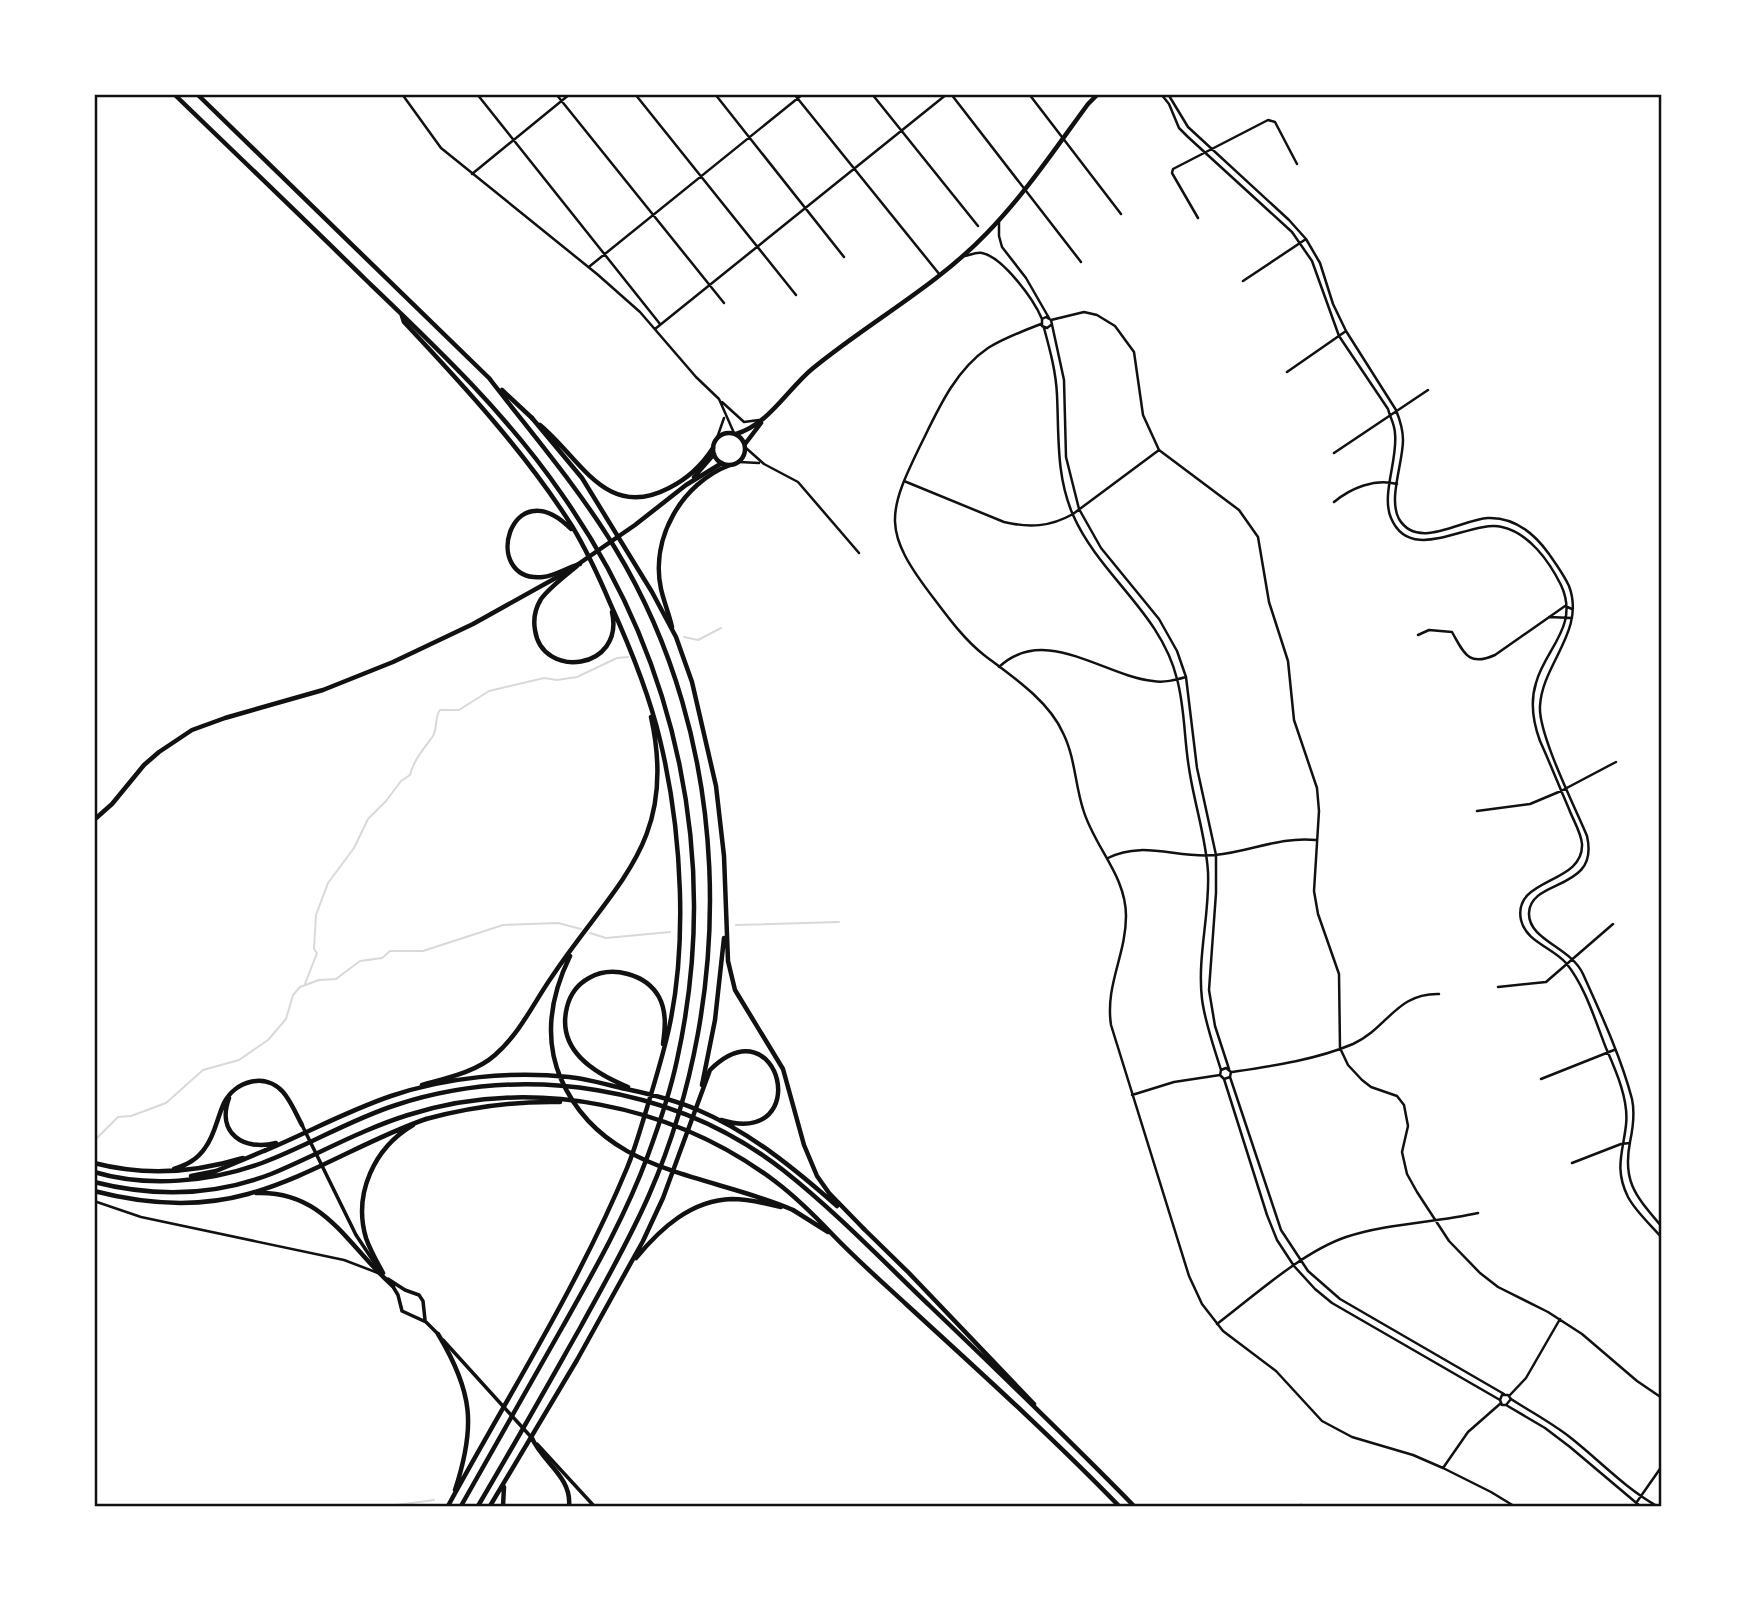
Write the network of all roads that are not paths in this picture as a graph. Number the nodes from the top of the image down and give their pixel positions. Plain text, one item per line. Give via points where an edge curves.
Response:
1 (174, 94) edge
2 (197, 94) edge
3 (402, 94) edge
4 (477, 94) edge
5 (556, 94) edge
6 (570, 94) edge
7 (635, 94) edge
8 (715, 94) edge
9 (794, 94) edge
10 (803, 94) edge
11 (873, 94) edge
12 (949, 94) edge
13 (1030, 94) edge
14 (1098, 94) edge
15 (1161, 94) edge
16 (1168, 94) edge
17 (797, 99) junction
18 (562, 101) junction
19 (901, 131) junction
20 (750, 138) junction
21 (1063, 138) junction
22 (513, 139) junction
23 (1210, 149) junction
24 (1204, 152) junction
25 (1297, 164) dead end
26 (853, 170) junction
27 (472, 174) junction
28 (701, 177) junction
29 (1026, 190) junction
30 (805, 208) junction
31 (1121, 214) dead end
32 (653, 215) junction
33 (1198, 218) dead end
34 (999, 221) junction
35 (978, 226) dead end
36 (1306, 239) junction
37 (1300, 244) junction
38 (757, 247) junction
39 (604, 254) junction
40 (844, 257) dead end
41 (962, 257) junction
42 (1081, 262) dead end
43 (589, 267) junction
44 (940, 275) junction
45 (1243, 282) dead end
46 (709, 285) junction
47 (796, 295) dead end
48 (724, 303) dead end
49 (400, 312) junction
50 (651, 312) junction
51 (1042, 319) junction
52 (1050, 319) junction
53 (649, 323) junction
54 (660, 324) junction
55 (1041, 324) junction
56 (1051, 326) junction
57 (1044, 328) junction
58 (654, 330) junction
59 (1346, 331) junction
60 (1339, 336) junction
61 (1287, 372) dead end
62 (489, 378) junction
63 (1428, 390) dead end
64 (719, 399) junction
65 (1396, 410) junction
66 (770, 412) junction
67 (1390, 414) junction
68 (725, 415) junction
69 (531, 418) junction
70 (762, 419) junction
71 (735, 433) junction
72 (717, 438) junction
73 (745, 447) junction
74 (1159, 450) junction
75 (713, 451) junction
76 (1334, 453) dead end
77 (738, 462) junction
78 (722, 463) junction
79 (764, 464) junction
80 (730, 465) junction
81 (903, 481) junction
82 (1391, 482) junction
83 (1397, 484) junction
84 (686, 485) junction
85 (1334, 502) dead end
86 (1079, 509) junction
87 (1073, 514) junction
88 (1411, 530) junction
89 (1409, 537) junction
90 (859, 553) dead end
91 (580, 564) junction
92 (594, 565) junction
93 (611, 604) junction
94 (1565, 606) junction
95 (1573, 609) junction
96 (1549, 617) junction
97 (1572, 618) junction
98 (1565, 619) junction
99 (1418, 635) dead end
100 (676, 637) junction
101 (999, 667) junction
102 (1186, 677) junction
103 (1177, 679) junction
104 (643, 686) junction
105 (1616, 762) dead end
106 (1567, 788) junction
107 (1561, 791) junction
108 (1477, 811) dead end
109 (94, 820) edge
110 (1316, 840) junction
111 (1216, 855) junction
112 (1207, 856) junction
113 (1108, 859) junction
114 (725, 920) junction
115 (1613, 924) dead end
116 (575, 946) junction
117 (1573, 959) junction
118 (1567, 964) junction
119 (1498, 987) dead end
120 (1439, 994) dead end
121 (1340, 1048) junction
122 (1614, 1050) junction
123 (1608, 1052) junction
124 (661, 1058) junction
125 (1230, 1071) junction
126 (1221, 1073) junction
127 (1230, 1077) junction
128 (1224, 1079) junction
129 (1541, 1079) dead end
130 (232, 1091) junction
131 (639, 1091) junction
132 (391, 1096) junction
133 (1132, 1096) junction
134 (699, 1099) junction
135 (588, 1102) junction
136 (714, 1118) junction
137 (426, 1119) junction
138 (302, 1125) joint
139 (285, 1141) junction
140 (1630, 1143) junction
141 (1621, 1144) junction
142 (266, 1150) junction
143 (94, 1163) edge
144 (1572, 1163) dead end
145 (94, 1172) edge
146 (159, 1172) junction
147 (172, 1180) junction
148 (94, 1182) edge
149 (94, 1191) edge
150 (248, 1194) junction
151 (94, 1201) edge
152 (793, 1210) junction
153 (1478, 1213) dead end
154 (1435, 1221) junction
155 (1661, 1227) edge
156 (864, 1229) junction
157 (831, 1234) junction
158 (1661, 1238) edge
159 (1300, 1262) junction
160 (1294, 1266) junction
161 (628, 1267) junction
162 (382, 1274) junction
163 (393, 1286) joint
164 (409, 1292) junction
165 (399, 1300) junction
166 (422, 1308) junction
167 (413, 1315) junction
168 (1560, 1320) junction
169 (426, 1322) junction
170 (1217, 1324) junction
171 (438, 1334) junction
172 (1504, 1394) junction
173 (1510, 1398) junction
174 (1661, 1398) edge
175 (1500, 1402) junction
176 (1506, 1405) junction
177 (1038, 1411) junction
178 (532, 1438) junction
179 (1661, 1466) edge
180 (1443, 1468) junction
181 (505, 1481) junction
182 (1640, 1497) junction
183 (452, 1499) junction
184 (1634, 1505) edge
185 (448, 1507) edge
186 (461, 1507) edge
187 (478, 1507) edge
188 (490, 1507) edge
189 (503, 1507) edge
190 (569, 1507) edge
191 (594, 1507) edge
192 (1119, 1507) edge
193 (1134, 1507) edge
194 (1514, 1507) edge
195 (1640, 1507) edge
196 (1657, 1507) edge

1 - 49 main road
2 - 62 main road
3 - 27 street via 441,148
4 - 22 street
5 - 18 street
6 - 18 street
7 - 28 street
8 - 20 street
9 - 17 street
10 - 17 street
11 - 19 street
12 - 19 street
12 - 29 street
13 - 21 street
14 - 21 main road
15 - 24 street via 1180,128
16 - 23 street via 1188,127
17 - 20 street
17 - 26 street
18 - 22 street
18 - 32 street
19 - 26 street
19 - 35 street
20 - 28 street
20 - 30 street
21 - 29 main road
21 - 31 street
22 - 27 street
22 - 39 street
23 - 24 street
23 - 25 street via 1268,120 1275,122
23 - 36 street
24 - 33 street via 1172,173
24 - 37 street
26 - 30 street
26 - 44 street
27 - 43 street
28 - 32 street
28 - 38 street
29 - 34 main road
29 - 42 street
30 - 38 street
30 - 40 street
32 - 39 street
32 - 46 street
34 - 41 main road
34 - 52 street via 1002,247 1027,278
36 - 37 street
36 - 59 street
37 - 45 street
37 - 60 street via 1318,276
38 - 46 street
38 - 47 street
39 - 43 street
39 - 50 street
41 - 44 main road
41 - 51 street via 989,256 1025,287
43 - 53 street
44 - 66 main road via 810,371
46 - 48 street
46 - 54 street
49 - 92 main road via 544,485
49 - 186 main road via 463,375 560,491 602,556 656,674 684,782 694,858 690,989 677,1061 649,1153 601,1259
50 - 53 street
50 - 54 street
51 - 52 street
51 - 55 street
52 - 56 street
52 - 74 street via 1084,312 1106,319 1123,334 1134,352 1143,415
53 - 58 street
54 - 58 street
55 - 57 street
55 - 81 street via 991,346 964,370 942,401
56 - 57 street
56 - 86 street via 1062,363 1066,457
57 - 87 street via 1055,367 1061,475
58 - 64 street
59 - 60 street
59 - 65 street
60 - 61 street
60 - 67 street
62 - 69 main road
62 - 187 main road via 573,484 616,549 670,666 701,787 711,917 705,989 684,1094 656,1177 616,1262
63 - 65 street
64 - 68 street
64 - 70 street via 744,422
65 - 67 street
65 - 83 street via 1403,442
66 - 70 main road
66 - 73 main road
67 - 76 street
67 - 82 street via 1395,434
68 - 71 street
68 - 72 street
69 - 75 main road via 606,489 637,499 671,487
69 - 100 main road via 582,478
70 - 71 main road
71 - 72 main road
71 - 73 main road
72 - 75 main road
73 - 77 main road
73 - 79 street
74 - 86 street
74 - 110 street via 1239,510 1258,537 1269,602 1288,661 1294,720 1317,788
75 - 78 main road
75 - 84 main road
77 - 79 street
77 - 80 main road
78 - 80 main road
78 - 84 main road
79 - 90 street via 798,482
80 - 100 main road via 712,472 683,499 663,540 661,588
81 - 87 street via 1021,526 1052,523
81 - 101 street via 894,516 904,558 956,628
82 - 83 street
82 - 85 street via 1349,490
82 - 89 street via 1391,518
83 - 88 street via 1395,509
84 - 91 main road
86 - 87 street
86 - 102 street via 1101,548 1159,619
87 - 103 street via 1095,554 1148,617
88 - 89 street
88 - 95 street via 1434,533 1487,518 1526,528 1569,586
89 - 94 street via 1431,540 1489,525 1517,532 1544,559 1561,586
91 - 92 main road via 544,577 522,572 508,556 510,529 527,513 555,514
91 - 93 main road via 542,597 537,607 536,636 543,648 556,659 589,661 607,647 614,630
91 - 109 main road via 393,662 323,691 192,730 144,765
92 - 93 main road
93 - 104 main road
94 - 95 street
94 - 96 street
94 - 98 street
95 - 97 street
96 - 98 street
96 - 99 street via 1483,660 1471,659 1461,650 1452,632 1429,630
97 - 98 street
97 - 106 street via 1548,673 1539,708
98 - 107 street via 1557,645 1536,682 1533,711
100 - 114 main road via 692,682 716,786
101 - 103 street via 1026,652 1052,650 1149,681
101 - 113 street via 1058,723 1075,765 1083,810
102 - 103 street
102 - 111 street via 1197,768
103 - 112 street
104 - 116 main road via 659,766 650,825 633,865
104 - 124 main road via 672,795 678,859 675,987
105 - 106 street
106 - 107 street
106 - 117 street via 1587,836 1588,859 1576,875 1531,902 1529,915 1536,933
107 - 108 street via 1530,804
107 - 118 street via 1580,834 1581,852 1569,872 1529,894 1520,917 1532,939
110 - 111 street via 1283,840
110 - 121 street via 1318,914 1341,984
111 - 112 street
111 - 125 street via 1209,990
112 - 113 street via 1132,850
112 - 126 street via 1202,998
113 - 133 street via 1119,881 1126,915 1109,1014
114 - 134 main road via 715,1020
114 - 156 main road via 735,990 783,1069 817,1176
115 - 117 street
116 - 132 main road via 522,1025 494,1056 453,1076
116 - 152 main road via 553,998 551,1037 558,1072 584,1118 620,1149
117 - 118 street
117 - 122 street
118 - 119 street via 1546,982
118 - 123 street
120 - 121 street via 1406,1001 1368,1036
121 - 125 street via 1292,1062
121 - 154 street via 1362,1080 1397,1096 1404,1105 1408,1120 1404,1163
122 - 123 street
122 - 140 street via 1632,1101
123 - 129 street
123 - 141 street via 1625,1102
124 - 131 main road via 666,1022 660,998 647,983 608,971 577,987 565,1017 566,1035 574,1052 604,1077
124 - 183 main road via 627,1168 589,1252
125 - 126 street
125 - 127 street
126 - 128 street
126 - 133 street
127 - 128 street
127 - 159 street via 1272,1208
128 - 160 street via 1266,1215
130 - 138 main road via 250,1081 273,1084 286,1096
130 - 139 main road via 225,1118 233,1134 245,1144 257,1146
130 - 146 main road via 213,1135 197,1157 186,1166
131 - 132 main road via 570,1077 519,1075 459,1081
131 - 136 main road
132 - 139 main road
133 - 170 street via 1189,1276
134 - 136 main road via 710,1070 724,1056 751,1052 771,1065 778,1075 779,1090 770,1113 750,1124
134 - 161 main road via 669,1181
135 - 137 main road via 499,1104
135 - 148 main road via 498,1098 437,1107 378,1125 268,1175 206,1190 155,1192
135 - 157 main road via 651,1117 715,1143 776,1182
136 - 156 main road via 782,1160
137 - 150 main road
137 - 162 main road via 386,1146 367,1181 363,1227
138 - 162 street via 359,1241
139 - 142 main road
140 - 141 street
140 - 155 street via 1627,1163 1633,1191
141 - 144 street
141 - 158 street via 1620,1165 1629,1198
142 - 146 main road via 220,1165
142 - 147 main road via 216,1171
143 - 146 main road
145 - 147 main road
147 - 177 main road via 241,1169 375,1112 455,1090 522,1083 636,1099 714,1128 782,1169
149 - 150 main road via 175,1203
150 - 162 main road via 281,1194 309,1203
151 - 162 street via 153,1220 344,1260
152 - 157 main road
152 - 161 main road via 730,1199 708,1204 662,1228
153 - 154 street
154 - 159 street via 1345,1238
154 - 168 street via 1480,1273
156 - 177 main road
157 - 192 main road via 1051,1437
159 - 160 street
159 - 172 street via 1339,1299
160 - 170 street
160 - 175 street via 1332,1303
161 - 181 main road
162 - 163 main road
162 - 164 street
163 - 165 street
164 - 165 street
164 - 166 street via 421,1297
165 - 167 street via 402,1311
166 - 167 street
166 - 169 street
167 - 169 street
168 - 173 street
168 - 174 street
169 - 171 street
170 - 180 street via 1276,1371 1322,1421 1352,1437
171 - 178 street
171 - 183 main road via 462,1381 470,1427
172 - 173 street
172 - 175 street
173 - 176 street
173 - 182 street via 1571,1438
175 - 176 street
175 - 180 street via 1468,1432
176 - 184 street via 1570,1447
177 - 193 main road
178 - 190 main road via 563,1481
178 - 191 street
179 - 182 street
180 - 194 street
181 - 188 main road
181 - 189 main road
182 - 184 street
182 - 196 street
183 - 185 main road
184 - 195 street

